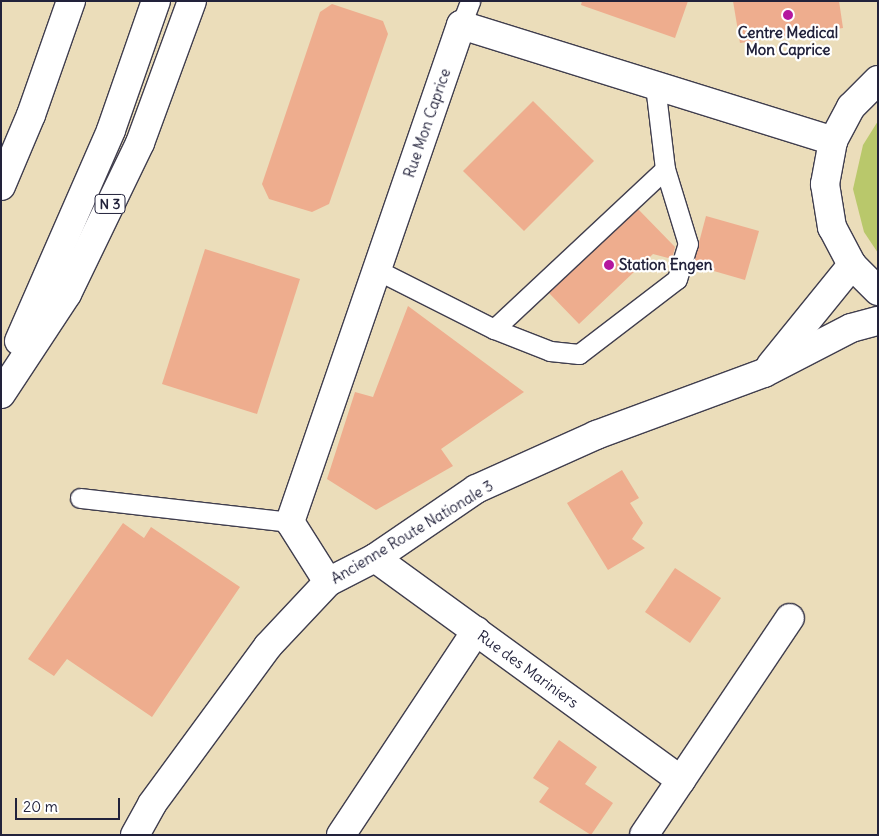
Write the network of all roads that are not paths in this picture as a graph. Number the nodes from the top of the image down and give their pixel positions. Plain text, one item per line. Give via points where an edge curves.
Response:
1 (71, 1) edge
2 (156, 1) edge
3 (192, 1) edge
4 (466, 13) edge
5 (878, 80) edge
6 (655, 85) junction
7 (833, 141) junction
8 (665, 169) junction
9 (1, 186) edge
10 (852, 265) junction
11 (377, 270) junction
12 (878, 291) edge
13 (878, 321) edge
14 (494, 329) junction
15 (764, 374) junction
16 (1, 375) edge
17 (1, 394) edge
18 (80, 498) dead end
19 (290, 522) junction
20 (375, 558) junction
21 (328, 582) junction
22 (790, 618) dead end
23 (476, 631) junction
24 (681, 780) junction
25 (342, 834) edge
26 (135, 835) edge
27 (644, 835) edge

1 - 9 main road via 31,115
2 - 16 main road, N 3 via 111,130 28,323
3 - 17 main road, N 3 via 140,143 67,294
4 - 6 main road, Rue Mon Caprice
4 - 11 main road, Rue Mon Caprice
5 - 7 main road via 851,107
6 - 7 main road, Rue Mon Caprice
6 - 8 lane
7 - 10 main road via 826,184 832,227
8 - 14 lane
8 - 14 lane via 688,244 677,278 579,354 550,351
10 - 12 main road
10 - 15 main road
11 - 14 lane
11 - 19 main road, Rue Mon Caprice
13 - 15 main road, Ancienne Route Nationale 3 via 851,328
15 - 20 main road, Ancienne Route Nationale 3 via 596,435 476,489
18 - 19 lane
19 - 21 main road
20 - 21 main road, Ancienne Route Nationale 3
20 - 23 main road, Rue des Mariniers
21 - 26 main road, Ancienne Route Nationale 3 via 268,646 152,804
22 - 24 main road
23 - 24 main road, Rue des Mariniers
23 - 25 main road
24 - 27 main road

